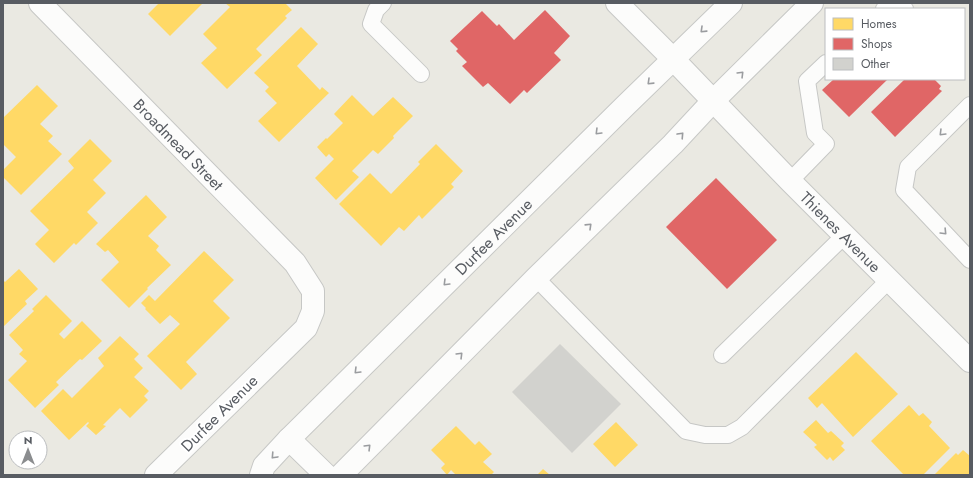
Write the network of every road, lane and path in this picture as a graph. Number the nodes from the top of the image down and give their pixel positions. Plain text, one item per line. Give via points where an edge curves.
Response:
1 (40, 3) edge
2 (383, 3) edge
3 (617, 3) edge
4 (731, 3) edge
5 (812, 3) edge
6 (673, 59) junction
7 (825, 64) edge
8 (421, 74) dead end
9 (713, 101) junction
10 (970, 105) edge
11 (790, 181) junction
12 (845, 235) junction
13 (970, 260) edge
14 (536, 278) junction
15 (889, 280) junction
16 (313, 291) joint
17 (722, 355) dead end
18 (970, 360) edge
19 (289, 439) junction
20 (156, 475) edge
21 (262, 475) edge
22 (326, 475) edge
23 (341, 475) edge

1 - 16 main road, Broadmead Street via 295,263
2 - 8 lane via 376,10 371,24
3 - 6 main road
4 -> 6 main road, Durfee Avenue
9 -> 5 main road
6 - 9 main road, Thienes Avenue
6 -> 19 main road, Durfee Avenue
7 - 11 lane via 807,81 815,133 826,144
9 - 11 main road, Thienes Avenue
14 -> 9 main road via 673,144
10 -> 13 lane via 908,168 904,190
11 - 12 main road, Thienes Avenue
12 - 15 main road, Thienes Avenue
12 - 17 lane
14 - 15 lane via 686,431 706,435 728,435 742,427
23 -> 14 main road
15 - 18 main road, Thienes Avenue
16 - 20 main road, Durfee Avenue via 313,311 306,328
19 -> 21 main road, Durfee Avenue via 264,466
19 - 22 main road

